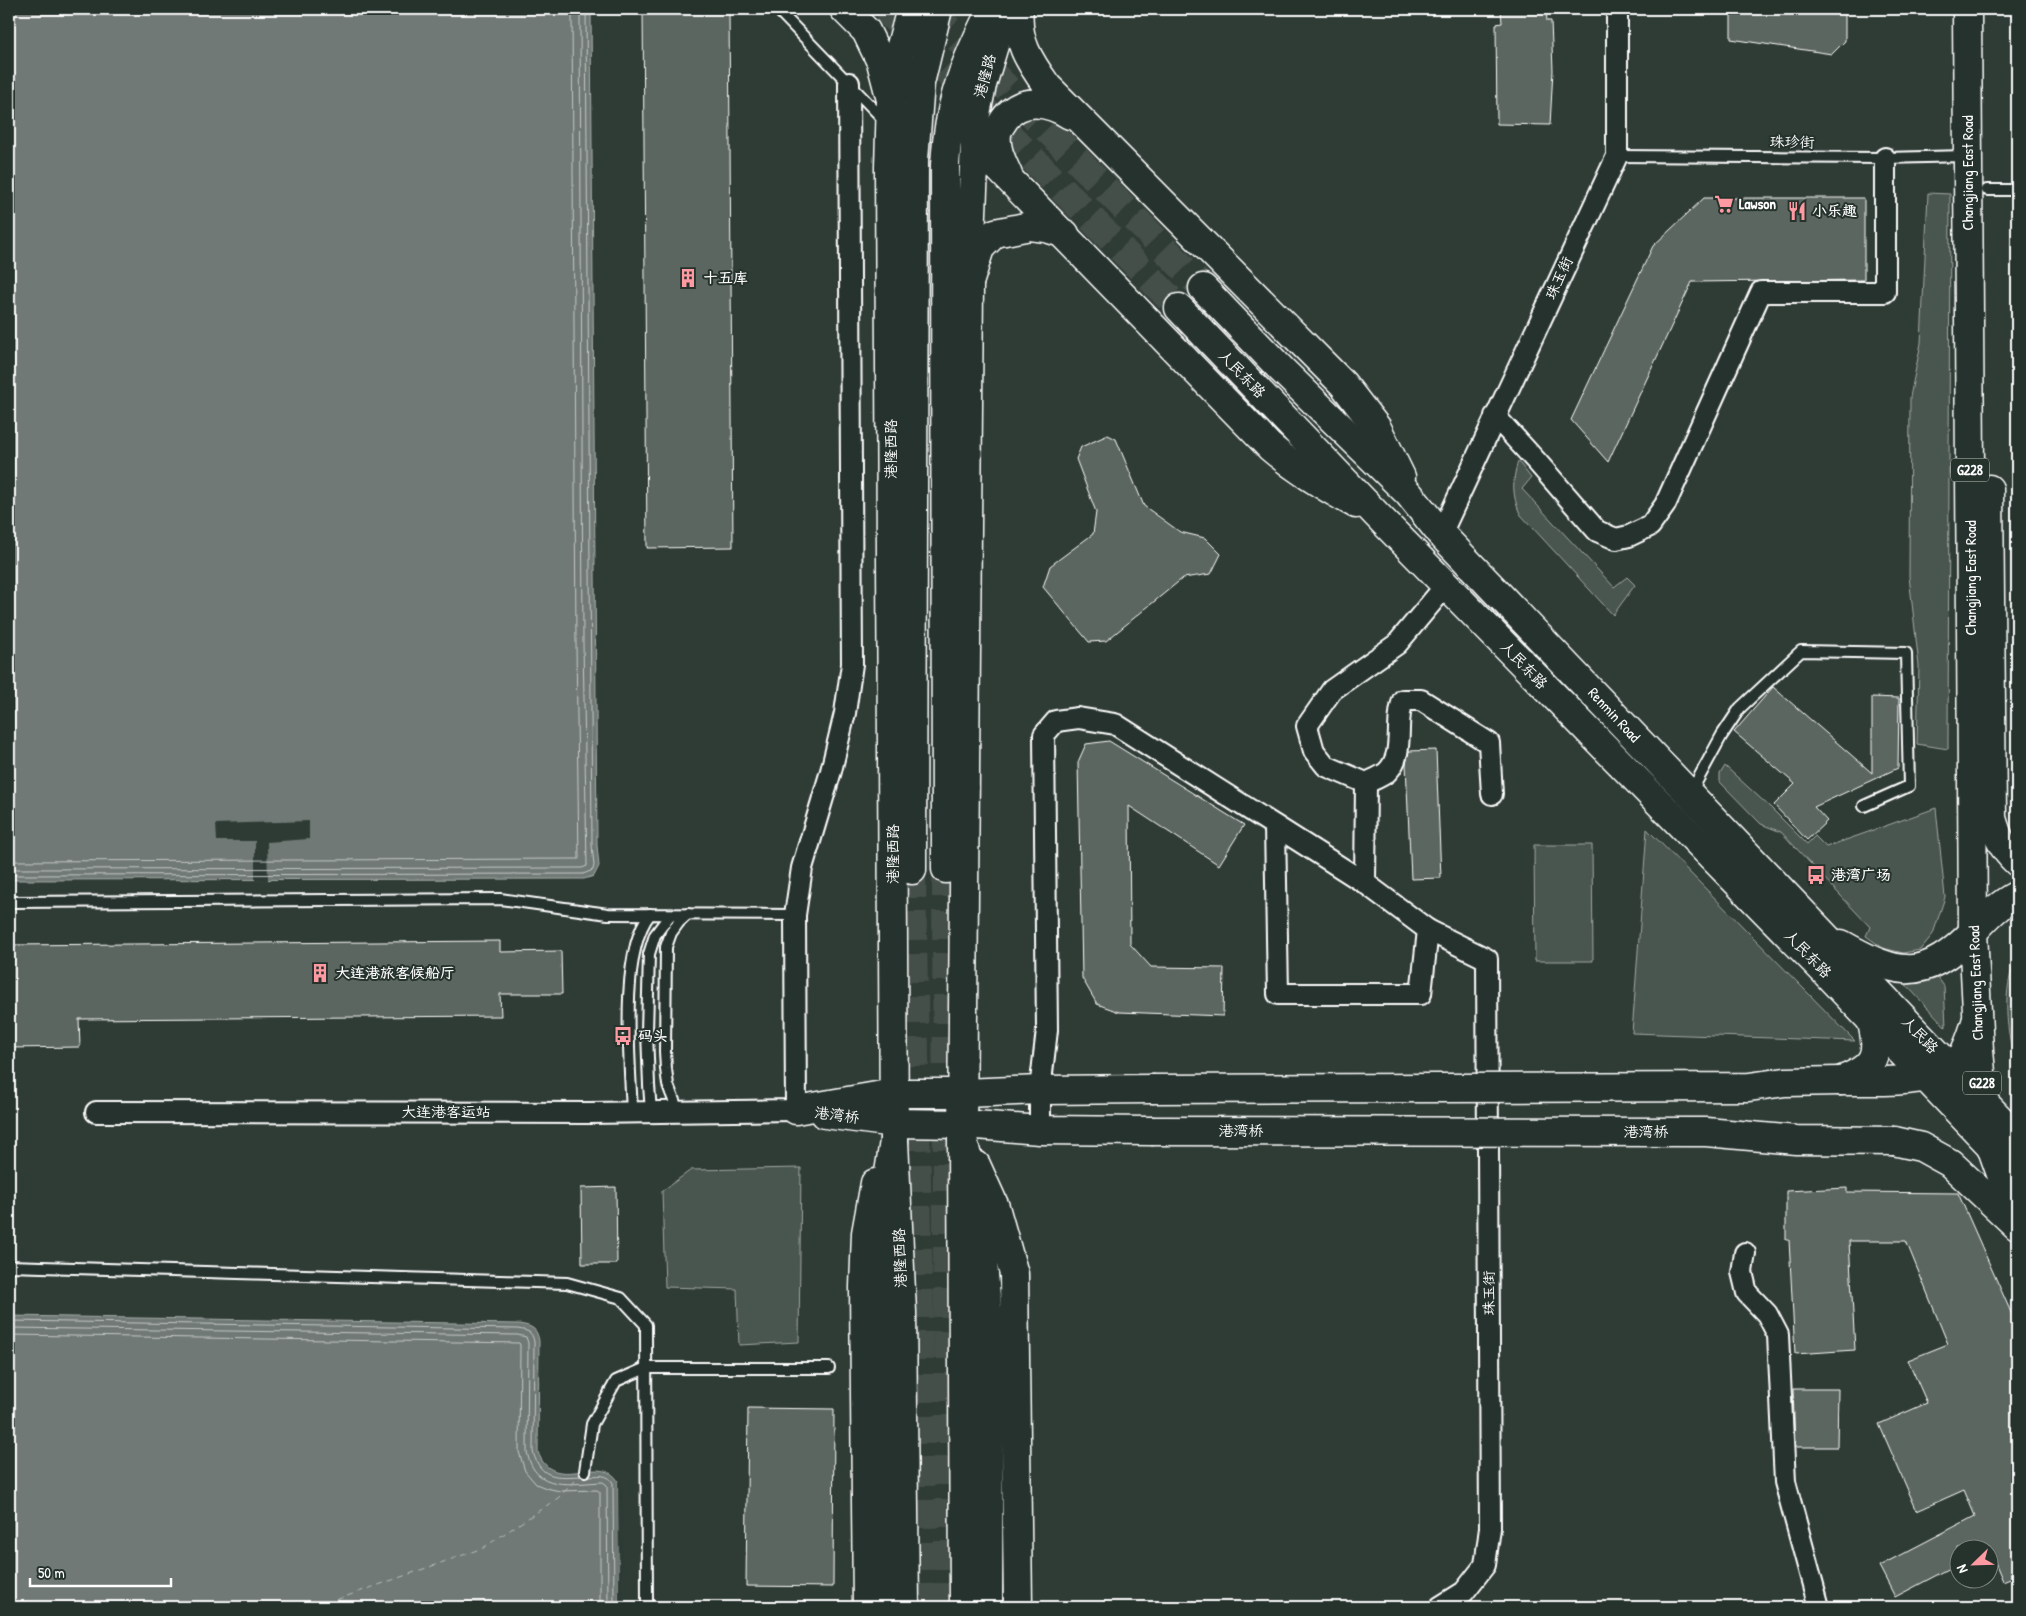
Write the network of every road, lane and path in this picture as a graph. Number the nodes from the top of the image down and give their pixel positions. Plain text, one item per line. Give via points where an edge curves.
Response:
1 (777, 9) edge
2 (844, 9) edge
3 (912, 9) edge
4 (938, 9) edge
5 (992, 9) edge
6 (1005, 9) edge
7 (1019, 9) edge
8 (1618, 9) edge
9 (1967, 9) edge
10 (1986, 9) edge
11 (849, 83) junction
12 (899, 115) junction
13 (1089, 127) junction
14 (975, 144) junction
15 (1617, 156) junction
16 (1968, 156) junction
17 (1885, 158) junction
18 (1011, 180) junction
19 (1987, 190) junction
20 (2017, 190) edge
21 (1064, 234) junction
22 (969, 283) junction
23 (1203, 288) tunnel mouth
24 (1179, 308) tunnel mouth
25 (1495, 416) junction
26 (1409, 494) junction
27 (1377, 515) junction
28 (1441, 534) junction
29 (1437, 596) dead end
30 (1366, 783) junction
31 (1492, 794) dead end
32 (1690, 796) junction
33 (1864, 806) dead end
34 (1275, 826) junction
35 (2017, 862) edge
36 (946, 869) tunnel mouth
37 (912, 870) tunnel mouth
38 (1366, 883) junction
39 (2017, 894) edge
40 (9, 902) edge
41 (650, 914) junction
42 (670, 914) junction
43 (688, 914) junction
44 (795, 915) junction
45 (1428, 930) junction
46 (1973, 932) junction
47 (1822, 934) junction
48 (1871, 1019) junction
49 (1977, 1019) junction
50 (1939, 1072) junction
51 (1840, 1081) junction
52 (1040, 1090) junction
53 (894, 1093) junction
54 (963, 1093) junction
55 (1984, 1103) junction
56 (796, 1110) junction
57 (678, 1111) junction
58 (96, 1112) dead end
59 (642, 1112) junction
60 (962, 1129) junction
61 (1040, 1130) junction
62 (894, 1132) junction
63 (2017, 1137) edge
64 (1991, 1146) junction
65 (2017, 1173) edge
66 (2017, 1219) edge
67 (2017, 1226) edge
68 (1746, 1253) dead end
69 (9, 1266) edge
70 (646, 1368) junction
71 (829, 1368) dead end
72 (585, 1471) dead end
73 (647, 1607) edge
74 (867, 1607) edge
75 (885, 1607) edge
76 (905, 1607) edge
77 (964, 1607) edge
78 (988, 1607) edge
79 (1018, 1607) edge
80 (1440, 1607) edge
81 (1819, 1607) edge

1 - 11 lane
2 - 12 main road via 866,31 881,62
3 - 12 main road via 899,53
4 - 12 main road via 920,83
5 - 36 main road via 964,73 950,121 945,165
6 - 14 main road, 港隆路 via 972,128
7 - 13 main road via 1021,41 1030,64 1047,86
8 - 15 street, 珠玉街
9 - 16 main road, Changjiang East Road / G228
10 - 19 main road, Changjiang East Road / G228
11 - 12 lane
11 - 44 street via 852,664 845,713 802,868
12 - 37 main road via 914,159
12 - 53 main road, 港隆西路 via 901,138 889,167
13 - 18 main road via 1062,110 1039,102 1022,104 1007,116 997,132 998,154
13 - 26 main road via 1343,384 1378,428
14 - 18 main road
14 - 22 main road
15 - 17 lane, 珠珍街
15 - 25 street, 珠玉街
16 - 17 lane, 珠珍街
16 - 46 main road, Changjiang East Road / G228
17 - 25 street via 1885,292 1761,292 1665,505 1650,526 1616,539 1597,531
18 - 21 main road
19 - 20 lane
19 - 35 main road, Changjiang East Road / G228 via 1992,818 1997,837
21 - 22 main road via 1030,226 995,233 980,248
21 - 27 main road via 1270,447 1324,488
22 - 54 main road
23 - 26 main road, 人民东路
24 - 27 main road, 人民东路
25 - 28 street, 珠玉街
26 - 28 main road, Renmin Road
27 - 48 main road, 人民东路
28 - 32 main road, Renmin Road
29 - 30 street via 1397,644 1332,690 1307,726 1314,751 1326,766
30 - 31 street via 1387,772 1399,750 1399,711 1403,700 1421,700 1489,743
30 - 38 street
32 - 33 lane via 1740,708 1801,651 1906,653 1909,786
32 - 47 main road, Renmin Road
34 - 38 street
34 - 45 street via 1278,994 1421,994
34 - 52 street via 1115,724 1078,718 1056,721 1044,735 1047,1030
38 - 45 street
39 - 46 main road via 1989,914
40 - 41 lane via 500,899 608,914
41 - 42 lane
41 - 59 lane via 632,958 630,1032
42 - 43 lane
42 - 59 lane via 656,935 649,954 648,1061
43 - 44 lane
43 - 57 lane via 671,933 664,966 666,1069
44 - 56 street
45 - 80 street, 珠玉街 via 1487,958 1490,1528 1485,1565 1464,1592
46 - 47 main road via 1950,953 1926,965 1905,970 1878,963
46 - 49 main road, Changjiang East Road / G228
47 - 50 main road, 人民路
48 - 50 main road, 人民路
48 - 51 main road via 1876,1039 1875,1055 1859,1073
49 - 50 main road via 1962,1058
49 - 55 main road, Changjiang East Road / G228
50 - 51 main road, 港湾桥 via 1903,1080
50 - 55 main road, 人民路
50 - 64 main road, 人民路
51 - 52 main road, 港湾桥, bridge via 1739,1087
52 - 54 main road, 港湾桥
52 - 61 street
53 - 54 main road, 港湾桥
53 - 56 main road, 港湾桥
53 - 62 main road, 港隆西路
54 - 60 main road
55 - 63 main road, 人民路
55 - 64 main road, Changjiang East Road / G228
56 - 57 street, 大连港客运站
56 - 62 main road, 港湾桥
57 - 59 street, 大连港客运站
58 - 59 street, 大连港客运站
60 - 61 main road, 港湾桥
60 - 62 main road, 港湾桥
60 - 77 main road
60 - 78 main road via 978,1204 989,1332
60 - 79 main road via 994,1207 1014,1274
61 - 67 main road, 港湾桥, bridge via 1706,1132 1796,1140 1894,1140 1921,1147 1950,1163
62 - 74 main road via 875,1183 866,1233
62 - 75 main road via 880,1257
62 - 76 main road, 港隆西路 via 902,1312
64 - 65 main road, 人民路
64 - 66 main road, G228
68 - 81 street via 1742,1272 1747,1293 1767,1314 1778,1335 1785,1482
69 - 70 lane via 567,1283 621,1298 646,1325
70 - 71 lane
70 - 72 lane via 616,1381 592,1424
70 - 73 lane

